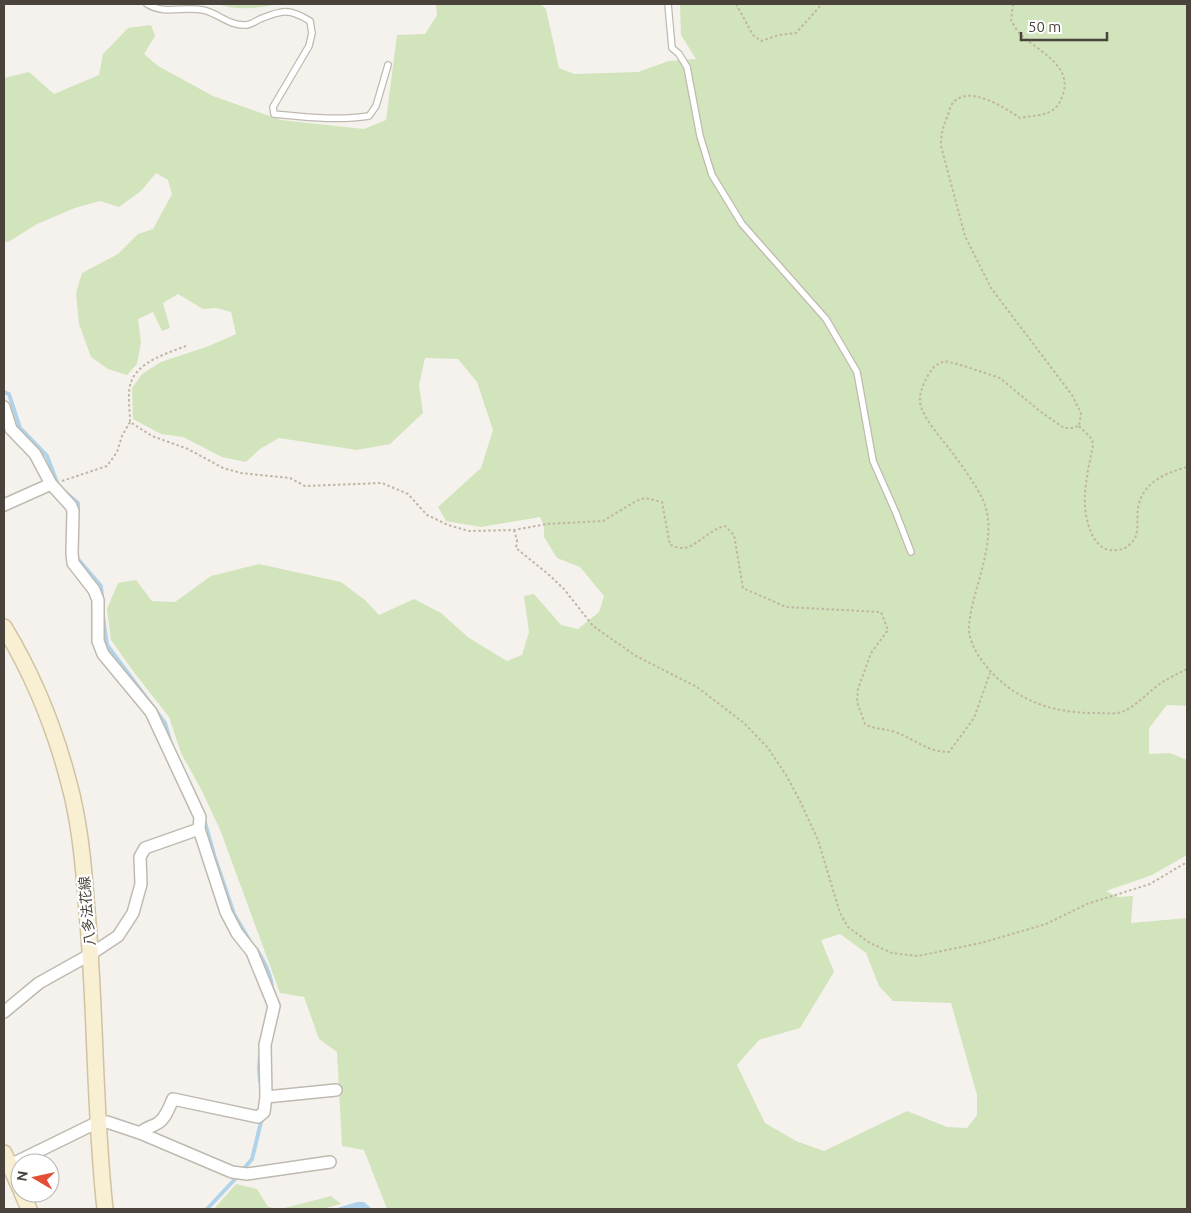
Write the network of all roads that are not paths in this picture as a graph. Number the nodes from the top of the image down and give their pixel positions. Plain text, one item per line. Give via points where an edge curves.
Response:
1 (147, 4) edge
2 (668, 4) edge
3 (388, 65) dead end
4 (4, 407) edge
5 (51, 484) junction
6 (4, 505) edge
7 (911, 552) dead end
8 (4, 627) edge
9 (199, 829) junction
10 (91, 954) junction
11 (4, 1012) edge
12 (336, 1090) dead end
13 (266, 1097) junction
14 (98, 1122) junction
15 (140, 1133) junction
16 (6, 1162) edge
17 (330, 1162) dead end
18 (105, 1209) edge

1 - 3 lane via 165,11 206,10 227,22 246,25 282,11 297,13 310,21 309,46 273,107 274,114 349,120 369,116 376,106
2 - 7 lane via 672,48 687,68 700,136 712,175 742,224 826,318 857,372 873,461
4 - 5 street via 11,429 35,454
5 - 6 street
5 - 9 street via 73,511 74,563 98,600 98,641 103,654 151,712 200,817
8 - 10 main road, 八多法花線 via 19,652 54,734 72,796 83,864
9 - 10 street via 145,848 140,857 141,884 133,913 118,936
9 - 13 street via 226,912 252,952 274,1006 265,1045
10 - 11 street via 39,983
10 - 14 main road, 八多法花線
12 - 13 street
13 - 15 street via 264,1112 258,1117 173,1099 166,1115
14 - 15 street
14 - 16 street
14 - 18 main road, 八多法花線
15 - 17 street via 232,1172 247,1174

